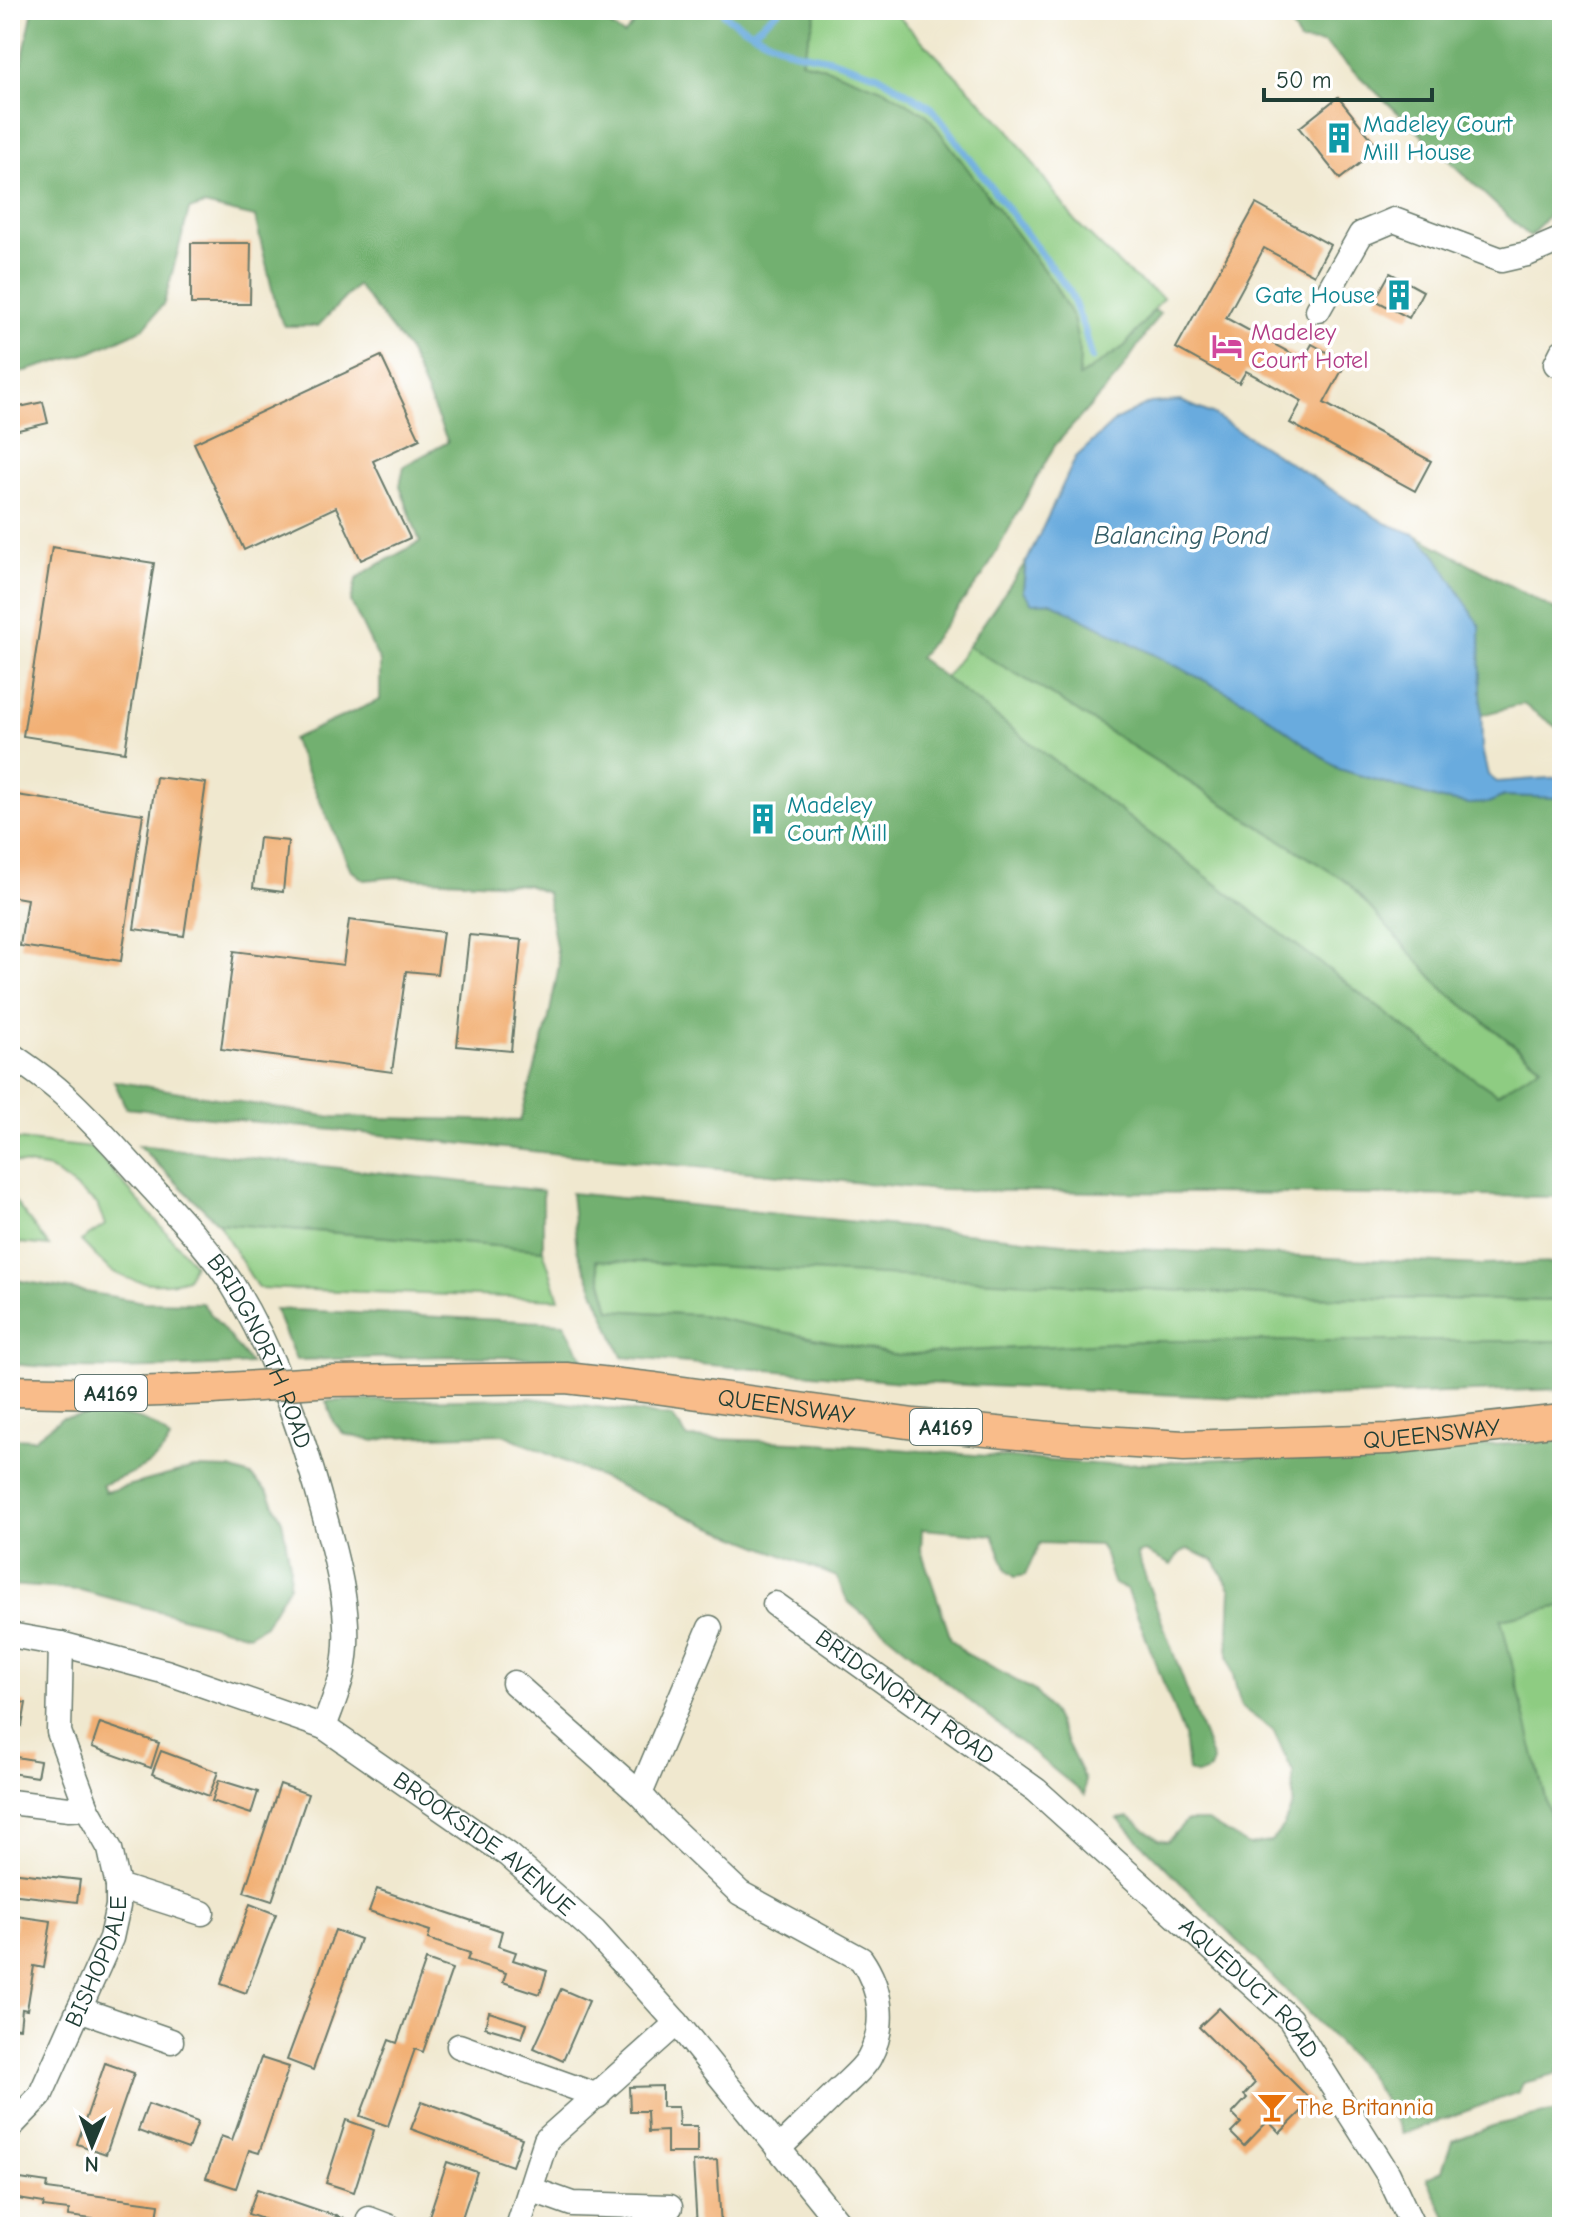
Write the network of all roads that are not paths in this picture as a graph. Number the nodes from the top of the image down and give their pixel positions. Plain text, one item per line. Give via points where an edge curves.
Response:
1 (1560, 244) edge
2 (1318, 310) dead end
3 (10, 1054) edge
4 (10, 1391) edge
5 (1562, 1420) edge
6 (775, 1604) dead end
7 (710, 1628) dead end
8 (10, 1635) edge
9 (61, 1644) junction
10 (514, 1683) dead end
11 (324, 1727) junction
12 (1036, 1790) joint
13 (640, 1794) junction
14 (10, 1802) edge
15 (87, 1808) junction
16 (118, 1886) junction
17 (202, 1913) dead end
18 (79, 2009) junction
19 (677, 2023) junction
20 (171, 2041) dead end
21 (459, 2046) dead end
22 (598, 2096) junction
23 (10, 2127) edge
24 (778, 2149) junction
25 (530, 2189) junction
26 (670, 2207) dead end
27 (518, 2227) edge
28 (842, 2227) edge
29 (1413, 2227) edge

1 - 2 street via 1501,260 1394,220 1361,234
3 - 11 street, BRIDGNORTH ROAD via 83,1112 195,1235 231,1283 267,1350 312,1471 342,1598 344,1667
4 - 5 main road, QUEENSWAY / A4169, bridge via 107,1393 332,1381 566,1378 914,1424 1184,1446 1389,1439
6 - 12 street, BRIDGNORTH ROAD
7 - 13 street
8 - 9 street, BROOKSIDE AVENUE
9 - 11 street, BROOKSIDE AVENUE via 166,1672
9 - 15 street, BISHOPDALE via 59,1732
10 - 13 street
11 - 19 street, BROOKSIDE AVENUE via 546,1886
12 - 29 street, AQUEDUCT ROAD via 1290,2019 1388,2174
13 - 24 street via 740,1893 861,1959 875,1983 879,2028 869,2059
14 - 15 street
15 - 16 street, BISHOPDALE via 110,1849
16 - 17 street
16 - 18 street, BISHOPDALE via 111,1938
18 - 20 street
18 - 23 street, BISHOPDALE via 40,2096
19 - 22 street
19 - 24 street, BROOKSIDE AVENUE
21 - 22 street
22 - 25 street via 546,2140
24 - 28 street, BROOKSIDE AVENUE
25 - 26 street via 572,2204
25 - 27 street

